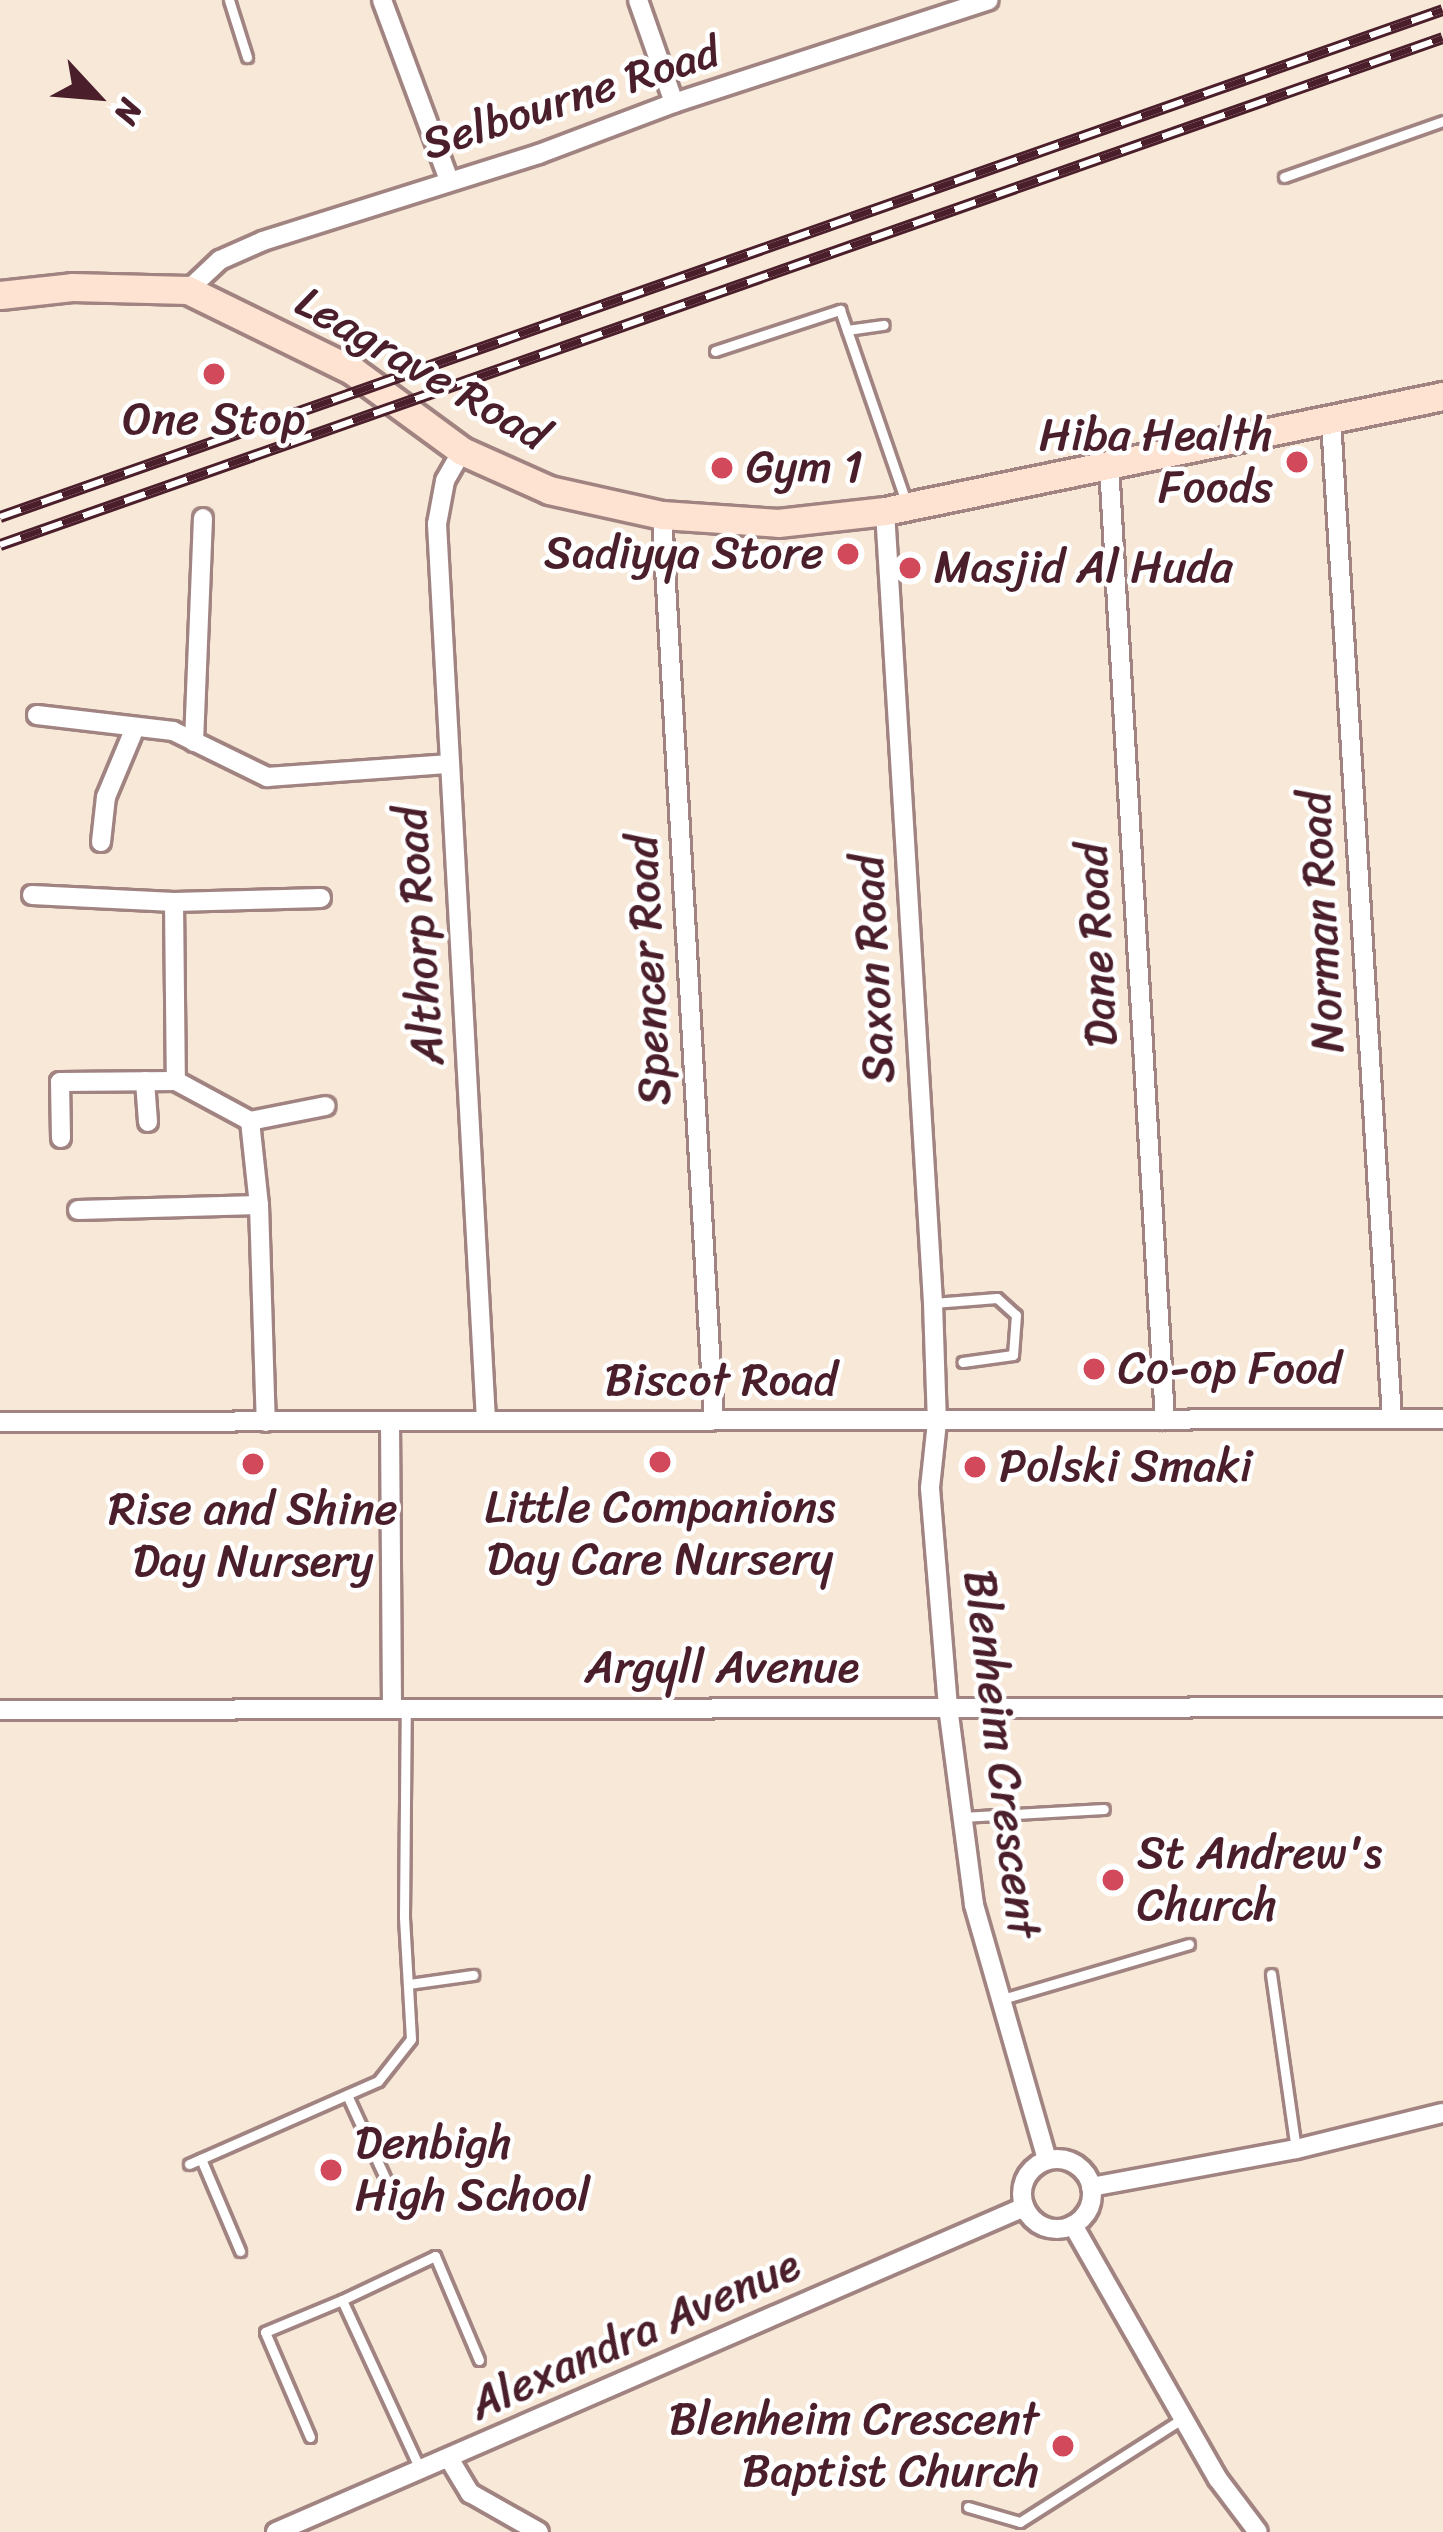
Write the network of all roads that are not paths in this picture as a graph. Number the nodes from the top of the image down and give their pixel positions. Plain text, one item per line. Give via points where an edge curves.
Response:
1 (229, 0) edge
2 (382, 0) edge
3 (638, 0) edge
4 (913, 0) edge
5 (989, 0) edge
6 (920, 22) junction
7 (247, 57) dead end
8 (674, 103) junction
9 (1443, 121) edge
10 (1284, 177) dead end
11 (449, 180) junction
12 (188, 290) junction
13 (0, 295) edge
14 (884, 325) dead end
15 (847, 330) junction
16 (715, 351) dead end
17 (1443, 396) edge
18 (1331, 421) junction
19 (462, 451) junction
20 (1109, 466) junction
21 (897, 509) junction
22 (662, 515) junction
23 (203, 518) dead end
24 (37, 715) dead end
25 (134, 730) junction
26 (194, 742) junction
27 (447, 764) junction
28 (101, 842) dead end
29 (32, 895) dead end
30 (321, 898) dead end
31 (174, 902) junction
32 (176, 1081) junction
33 (145, 1082) junction
34 (326, 1106) dead end
35 (250, 1121) junction
36 (148, 1122) dead end
37 (61, 1138) dead end
38 (259, 1205) junction
39 (78, 1210) dead end
40 (933, 1303) junction
41 (962, 1362) dead end
42 (1392, 1419) junction
43 (1443, 1419) edge
44 (1165, 1420) junction
45 (390, 1421) junction
46 (486, 1421) junction
47 (715, 1421) junction
48 (0, 1422) edge
49 (266, 1422) junction
50 (937, 1422) junction
51 (399, 1707) junction
52 (948, 1707) junction
53 (1443, 1707) edge
54 (0, 1710) edge
55 (1104, 1809) dead end
56 (962, 1817) junction
57 (1189, 1944) dead end
58 (1270, 1974) dead end
59 (473, 1976) dead end
60 (409, 1984) junction
61 (998, 2000) junction
62 (346, 2095) junction
63 (1443, 2113) edge
64 (1297, 2149) junction
65 (202, 2159) junction
66 (1047, 2160) junction
67 (189, 2164) dead end
68 (1091, 2187) junction
69 (393, 2195) dead end
70 (1024, 2207) junction
71 (1073, 2225) junction
72 (240, 2251) dead end
73 (342, 2300) junction
74 (479, 2360) dead end
75 (1185, 2417) junction
76 (310, 2438) dead end
77 (451, 2460) junction
78 (420, 2470) junction
79 (968, 2507) dead end
80 (276, 2532) edge
81 (539, 2532) edge
82 (1258, 2532) edge

1 - 7 lane
2 - 11 street
3 - 8 street
4 - 6 street
5 - 6 street, Selbourne Road
6 - 8 street, Selbourne Road
8 - 11 street, Selbourne Road
9 - 10 lane
11 - 12 street, Selbourne Road via 262,241 220,260
12 - 13 main road, Leagrave Road via 72,287
12 - 19 main road, Leagrave Road via 353,371
14 - 15 lane
15 - 16 lane via 840,310
15 - 21 lane
17 - 18 main road, Leagrave Road
18 - 20 main road, Leagrave Road
18 - 42 street, Norman Road
19 - 22 main road, Leagrave Road via 549,490
19 - 27 street, Althorp Road via 436,524
20 - 21 main road, Leagrave Road
20 - 44 street, Dane Road
21 - 22 main road, Leagrave Road via 778,523
21 - 40 street, Saxon Road
22 - 47 street, Spencer Road
23 - 26 street
24 - 25 street
25 - 26 street via 172,731
25 - 28 street via 106,797
26 - 27 street via 267,778
27 - 46 street, Althorp Road
29 - 31 street
30 - 31 street
31 - 32 street
32 - 33 street
32 - 35 street
33 - 36 street
33 - 37 street via 60,1082
34 - 35 street
35 - 38 street
38 - 39 street
38 - 49 street
40 - 41 lane via 997,1298 1016,1315 1013,1355
40 - 50 street, Saxon Road
42 - 43 street, Biscot Road
42 - 44 street, Biscot Road
44 - 50 street, Biscot Road
45 - 46 street, Biscot Road
45 - 49 street, Biscot Road
45 - 51 street
46 - 47 street, Biscot Road
47 - 50 street, Biscot Road
48 - 49 street, Biscot Road
50 - 52 street, Blenheim Crescent via 930,1487
51 - 52 street, Argyll Avenue
51 - 54 street, Argyll Avenue
51 - 60 lane
52 - 53 street, Argyll Avenue
52 - 56 street, Blenheim Crescent
55 - 56 lane
56 - 61 street, Blenheim Crescent
57 - 61 lane
58 - 64 lane
59 - 60 lane
60 - 62 lane via 411,2039 378,2081
61 - 66 street, Blenheim Crescent
62 - 65 lane
62 - 69 lane
63 - 64 street
64 - 68 street
65 - 67 lane
65 - 72 lane
66 - 68 street via 1070,2161
66 - 70 street via 1023,2184
68 - 71 street via 1089,2209
70 - 71 street via 1039,2224
70 - 77 street, Alexandra Avenue
71 - 75 street
73 - 74 lane via 435,2256
73 - 76 lane via 265,2332
73 - 78 lane
75 - 79 lane via 1020,2522
75 - 82 street
77 - 78 street, Alexandra Avenue
77 - 81 street via 470,2493
78 - 80 street, Alexandra Avenue

